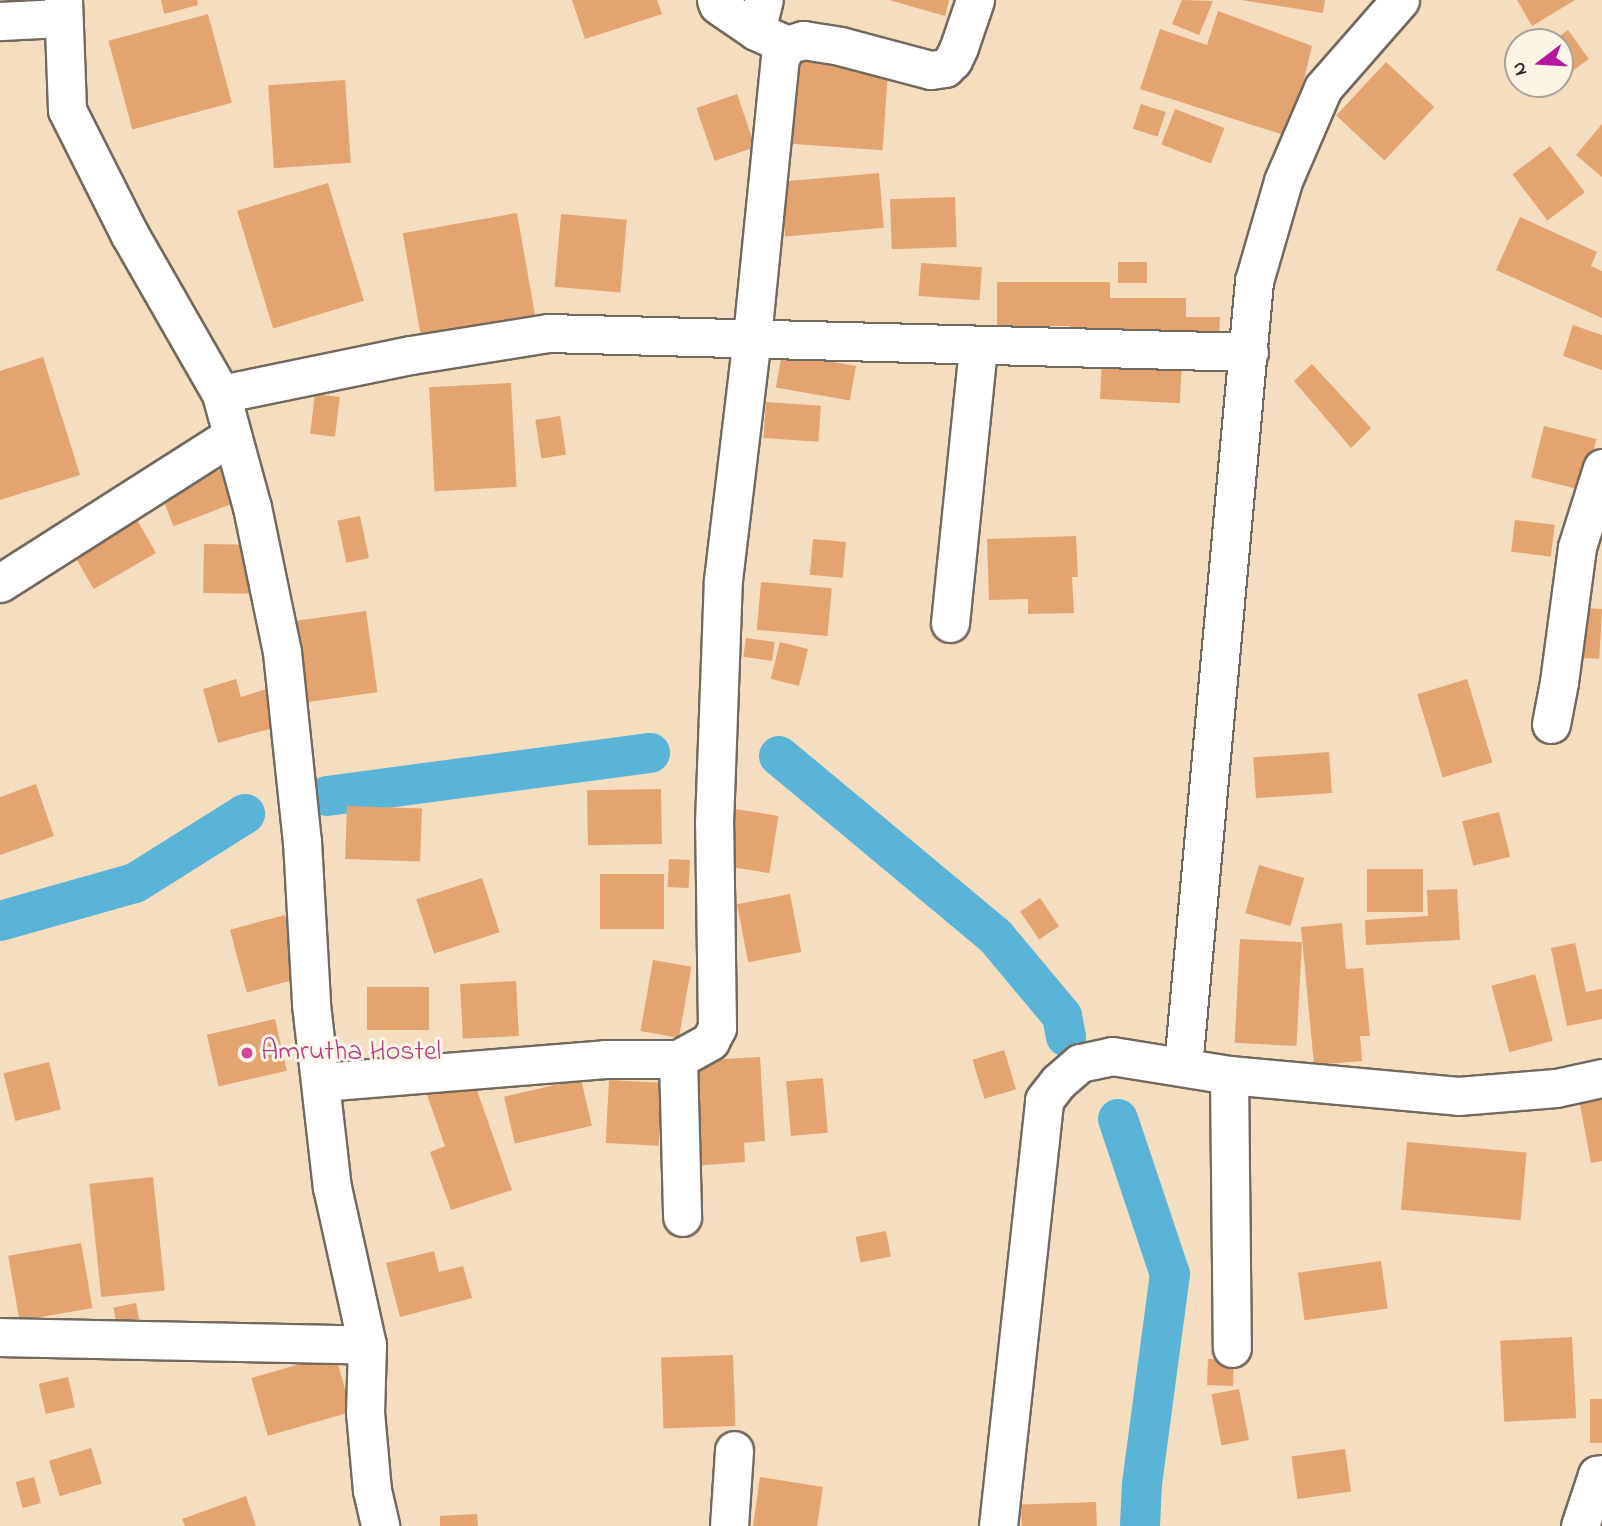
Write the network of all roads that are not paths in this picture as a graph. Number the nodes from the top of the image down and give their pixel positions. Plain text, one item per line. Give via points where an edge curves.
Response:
1 (716, 0) edge
2 (975, 0) edge
3 (1400, 0) edge
4 (62, 9) edge
5 (0, 21) edge
6 (769, 25) edge
7 (752, 337) junction
8 (978, 345) junction
9 (1249, 352) junction
10 (221, 394) junction
11 (232, 435) junction
12 (1602, 468) edge
13 (0, 583) edge
14 (950, 623) dead end
15 (1550, 724) dead end
16 (678, 1059) junction
17 (1183, 1066) junction
18 (1229, 1075) junction
19 (1602, 1078) edge
20 (321, 1082) junction
21 (682, 1217) dead end
22 (0, 1337) edge
23 (367, 1345) junction
24 (1232, 1349) dead end
25 (734, 1450) dead end
26 (1602, 1474) edge
27 (380, 1526) edge
28 (729, 1526) edge
29 (998, 1526) edge
30 (1580, 1526) edge

1 - 6 street via 718,5
2 - 6 street via 953,61 931,70 803,40
3 - 9 street via 1322,89 1288,169 1254,281
4 - 5 street
4 - 10 street via 67,110 130,235
6 - 7 street via 780,58
7 - 8 street
7 - 10 street via 548,333
7 - 16 street via 723,580 714,823 717,1028 710,1041
8 - 9 street
8 - 14 street
9 - 17 street
10 - 11 street
11 - 13 street
11 - 20 street via 282,653
12 - 15 street via 1577,547
16 - 20 street via 605,1059
16 - 21 street
17 - 18 street
17 - 29 street via 1112,1056 1080,1063 1044,1100
18 - 19 street via 1458,1096 1556,1088
18 - 24 street
20 - 23 street via 332,1187
22 - 23 street
23 - 27 street via 365,1412
25 - 28 street
26 - 30 street via 1597,1475

